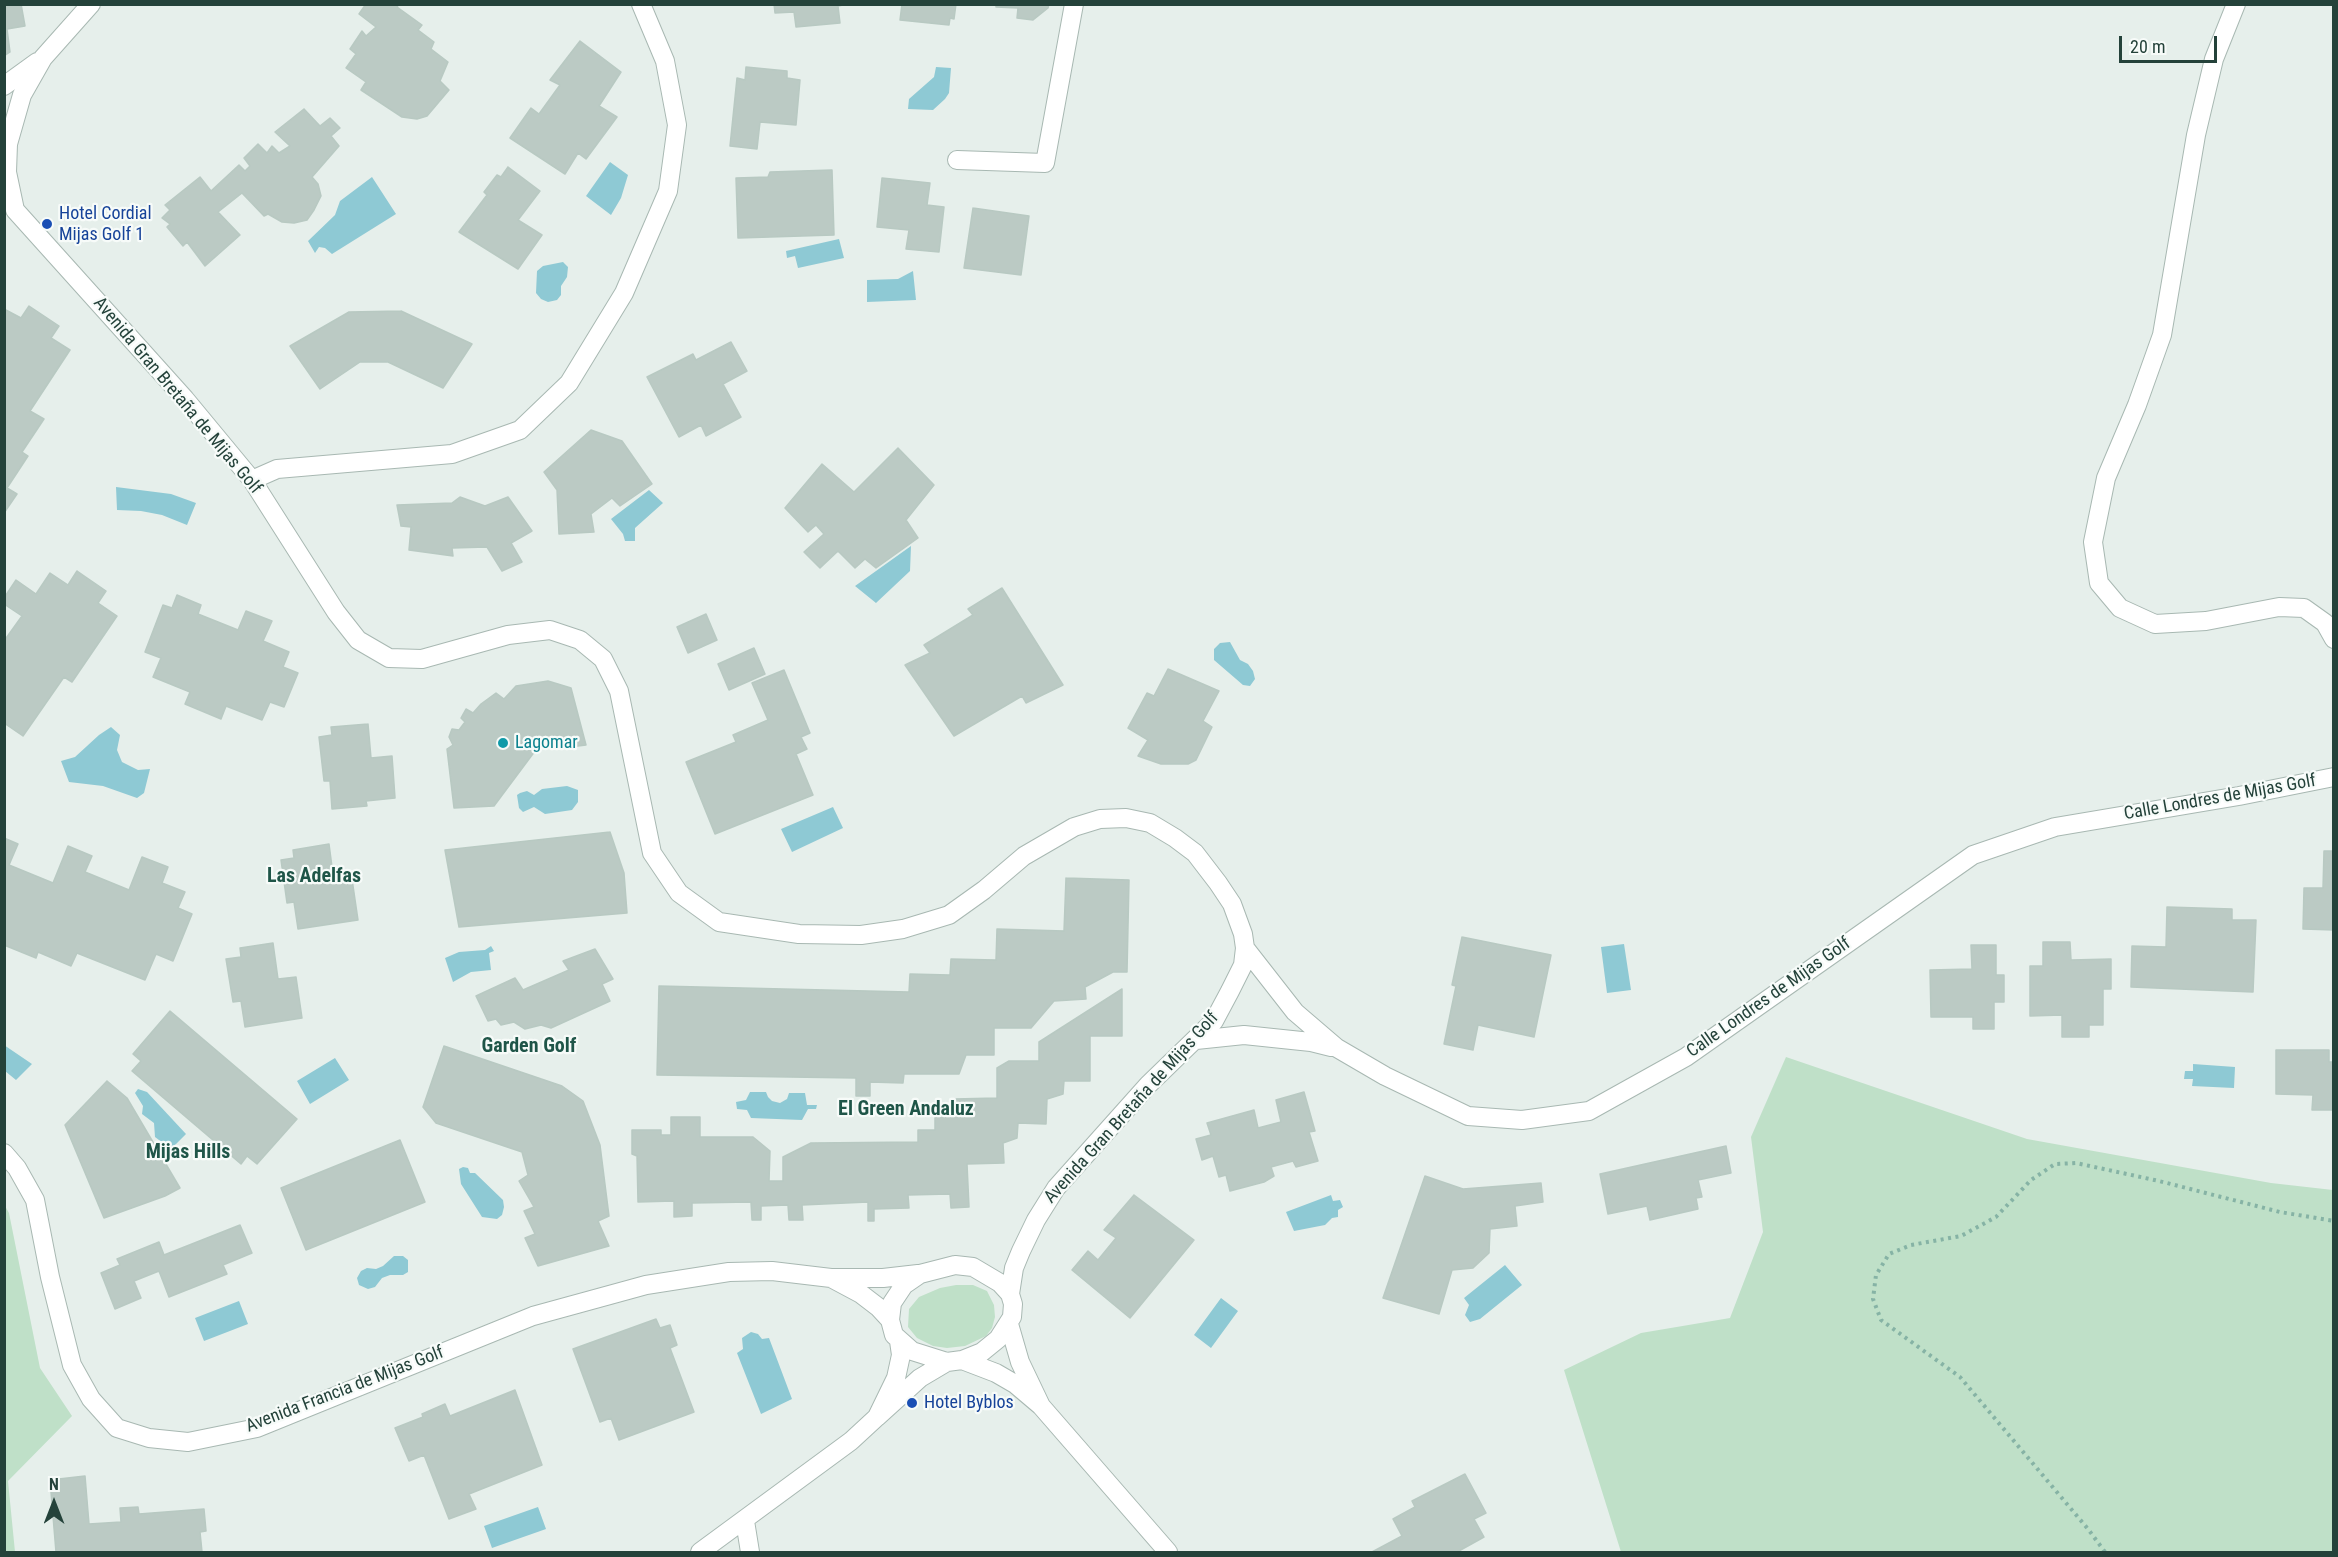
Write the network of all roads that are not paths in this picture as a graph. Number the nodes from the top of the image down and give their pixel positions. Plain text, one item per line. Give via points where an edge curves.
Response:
1 (91, 4) edge
2 (642, 4) edge
3 (1074, 4) edge
4 (2236, 4) edge
5 (44, 58) junction
6 (4, 86) edge
7 (957, 160) dead end
8 (10, 204) edge
9 (252, 480) junction
10 (2334, 639) edge
11 (2334, 777) edge
12 (1245, 948) junction
13 (1196, 1040) junction
14 (1337, 1048) junction
15 (4, 1153) edge
16 (920, 1274) junction
17 (831, 1278) junction
18 (1010, 1294) junction
19 (890, 1320) junction
20 (1009, 1324) junction
21 (899, 1341) junction
22 (954, 1361) junction
23 (1041, 1406) junction
24 (877, 1417) junction
25 (745, 1521) junction
26 (700, 1552) edge
27 (750, 1552) edge
28 (1168, 1552) edge

1 - 5 street, Avenida Gran Bretaña de Mijas Golf
2 - 9 street via 665,61 677,125 668,191 624,293 569,383 520,430 452,454 277,469
3 - 7 street via 1045,163
4 - 10 street via 2214,59 2196,135 2162,335 2106,478 2093,542 2099,583 2120,608 2155,624 2206,621 2279,606 2304,608 2325,623
5 - 6 street
5 - 8 street, Avenida Gran Bretaña de Mijas Golf via 22,95 8,144
8 - 9 street, Avenida Gran Bretaña de Mijas Golf via 185,399
9 - 12 street, Avenida Gran Bretaña de Mijas Golf via 336,612 358,640 389,658 422,659 508,635 550,630 580,640 603,659 619,691 652,854 679,892 719,922 799,934 861,935 903,929 949,915 1024,856 1074,827 1100,819 1126,818 1150,823 1194,854 1232,904
11 - 14 street, Calle Londres de Mijas Golf via 2055,827 1973,855 1686,1057 1589,1111 1522,1120 1468,1116
12 - 13 street, Avenida Gran Bretaña de Mijas Golf via 1243,965 1230,991 1214,1021
12 - 14 street, Calle Londres de Mijas Golf via 1295,1012
13 - 14 street via 1244,1035
13 - 18 street, Avenida Gran Bretaña de Mijas Golf via 1148,1085 1056,1188 1021,1251
15 - 17 street, Avenida Francia de Mijas Golf via 35,1200 72,1365 91,1399 117,1428 149,1438 188,1442 257,1428 533,1316 646,1285 729,1272 772,1271
16 - 17 street, Avenida Francia de Mijas Golf
16 - 18 street via 955,1265 973,1267
16 - 19 street via 896,1295
17 - 19 street, Avenida Francia de Mijas Golf via 861,1294
18 - 20 street via 1013,1304
19 - 21 street
20 - 22 street via 982,1352
20 - 23 street via 1020,1362
21 - 22 street via 925,1357
21 - 24 street via 901,1355 896,1378
22 - 23 street via 996,1373
22 - 24 street via 920,1378
23 - 28 street
24 - 25 street
25 - 26 street
25 - 27 street

